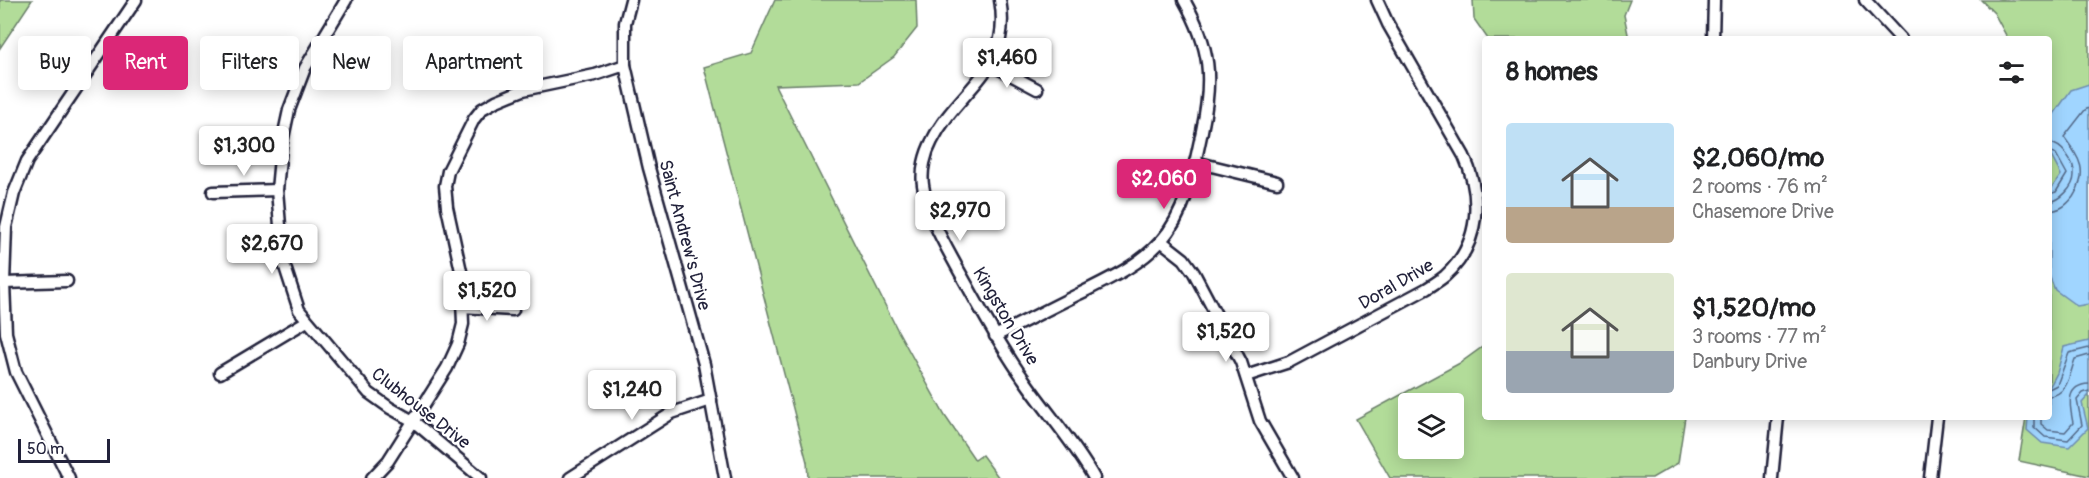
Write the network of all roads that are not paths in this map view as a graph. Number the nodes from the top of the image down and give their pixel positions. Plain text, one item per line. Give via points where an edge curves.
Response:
1 (136, 0) edge
2 (346, 0) edge
3 (631, 0) edge
4 (1000, 0) edge
5 (1184, 0) edge
6 (1377, 0) edge
7 (1714, 0) edge
8 (1865, 0) edge
9 (1713, 36) edge
10 (1898, 36) edge
11 (990, 64) junction
12 (625, 65) junction
13 (1037, 89) dead end
14 (1195, 162) junction
15 (1277, 182) dead end
16 (277, 190) junction
17 (213, 192) dead end
18 (1161, 241) junction
19 (67, 280) dead end
20 (4, 283) junction
21 (462, 307) junction
22 (513, 310) dead end
23 (307, 321) junction
24 (996, 336) junction
25 (219, 373) dead end
26 (1246, 376) junction
27 (711, 400) junction
28 (1778, 420) edge
29 (1937, 420) edge
30 (413, 421) junction
31 (69, 478) edge
32 (372, 478) edge
33 (481, 478) edge
34 (570, 478) edge
35 (725, 478) edge
36 (1094, 478) edge
37 (1293, 478) edge
38 (1772, 478) edge
39 (1930, 478) edge

1 - 20 street via 27,161 6,227
2 - 16 street, Clubhouse Drive via 305,68 289,110 280,147
3 - 12 street, Saint Andrew's Drive via 625,23
4 - 11 street, Kingston Drive via 999,47
5 - 14 street via 1202,34 1209,78
6 - 26 street, Doral Drive via 1473,174 1477,201 1471,236 1446,275 1426,289 1289,362
7 - 9 street
8 - 10 street
11 - 13 street
11 - 24 street, Kingston Drive via 931,142 923,184 940,235
12 - 21 street via 523,90 482,109 474,119 448,171 445,186 461,271
12 - 27 street, Saint Andrew's Drive
14 - 15 street
14 - 18 street via 1175,220
16 - 17 street
16 - 23 street, Clubhouse Drive via 283,261 299,310
18 - 24 street via 1119,274
18 - 26 street via 1184,259 1194,273
19 - 20 street
20 - 31 street via 6,333 16,372
21 - 22 street
21 - 30 street via 458,344
23 - 25 street
23 - 30 street, Clubhouse Drive via 369,393
24 - 36 street, Kingston Drive
26 - 37 street via 1260,421
27 - 34 street via 672,413
27 - 35 street, Saint Andrew's Drive
28 - 38 street
29 - 39 street
30 - 32 street via 388,461
30 - 33 street, Clubhouse Drive

